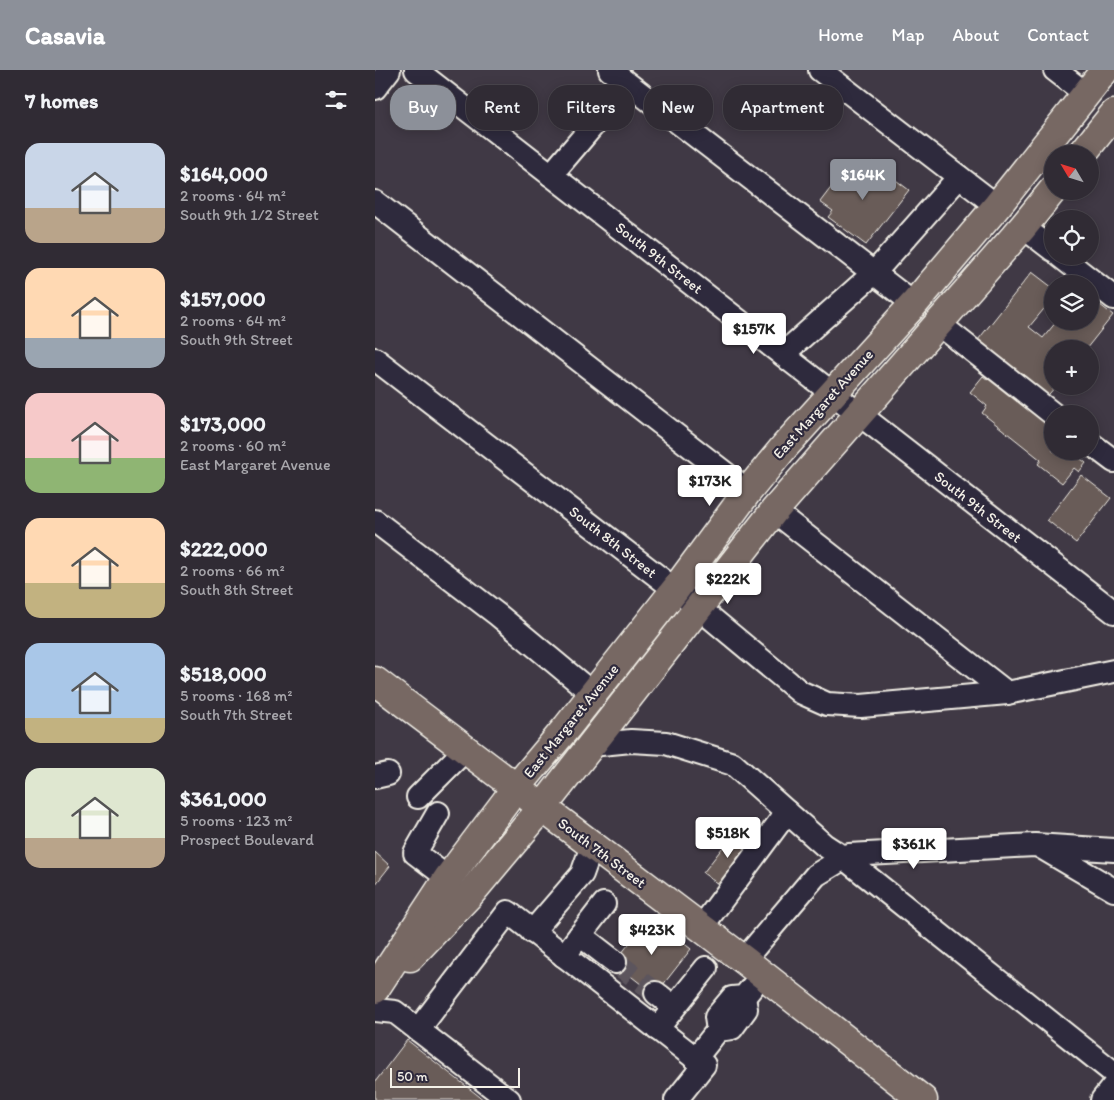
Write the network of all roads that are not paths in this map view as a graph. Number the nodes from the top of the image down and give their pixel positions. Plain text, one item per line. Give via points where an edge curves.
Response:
1 (389, 70) edge
2 (416, 70) edge
3 (610, 70) edge
4 (820, 70) edge
5 (1055, 70) edge
6 (1105, 70) edge
7 (375, 88) edge
8 (635, 90) junction
9 (1087, 94) junction
10 (1113, 117) edge
11 (1090, 145) edge
12 (551, 175) junction
13 (959, 177) junction
14 (1045, 200) edge
15 (375, 202) edge
16 (997, 206) junction
17 (1023, 228) junction
18 (1044, 243) edge
19 (1072, 265) edge
20 (874, 273) junction
21 (1114, 298) edge
22 (914, 304) junction
23 (939, 324) junction
24 (783, 354) junction
25 (375, 360) edge
26 (831, 394) junction
27 (1044, 407) edge
28 (858, 414) junction
29 (1099, 449) edge
30 (1114, 461) edge
31 (749, 491) junction
32 (774, 511) junction
33 (375, 521) edge
34 (675, 590) junction
35 (699, 608) junction
36 (1114, 612) edge
37 (1114, 671) edge
38 (375, 681) edge
39 (1007, 692) junction
40 (593, 694) junction
41 (591, 745) junction
42 (465, 750) junction
43 (516, 788) junction
44 (418, 797) dead end
45 (542, 808) junction
46 (787, 812) junction
47 (438, 813) dead end
48 (1035, 844) junction
49 (592, 846) junction
50 (1114, 850) edge
51 (843, 858) junction
52 (447, 878) junction
53 (1114, 890) edge
54 (604, 904) dead end
55 (701, 928) junction
56 (532, 932) junction
57 (580, 935) junction
58 (564, 956) junction
59 (615, 962) tunnel mouth
60 (705, 968) dead end
61 (753, 968) junction
62 (375, 988) edge
63 (375, 995) edge
64 (650, 999) tunnel mouth
65 (375, 1010) edge
66 (665, 1019) junction
67 (418, 1030) junction
68 (695, 1059) junction
69 (1114, 1073) edge
70 (1114, 1085) edge
71 (509, 1100) edge
72 (676, 1100) edge
73 (923, 1100) edge
74 (1102, 1100) edge

1 - 7 street
2 - 12 street, South 9th Street
3 - 8 street
4 - 13 street
5 - 9 street
6 - 9 main road, East Margaret Avenue
8 - 12 street via 607,109
8 - 20 street
9 - 16 main road, East Margaret Avenue
10 - 11 main road
12 - 24 street, South 9th Street
13 - 16 street
13 - 20 street
14 - 17 main road, East Margaret Avenue
15 - 31 street
16 - 22 main road, East Margaret Avenue
17 - 18 street
17 - 23 main road, East Margaret Avenue
19 - 21 street
20 - 22 street
20 - 24 street
22 - 26 main road, East Margaret Avenue
23 - 27 street
23 - 28 main road, East Margaret Avenue
24 - 26 street, South 9th Street
25 - 34 street, South 8th Street
26 - 28 street, South 9th Street
26 - 31 main road, East Margaret Avenue
28 - 32 main road, East Margaret Avenue
28 - 36 street, South 9th Street
29 - 30 street
31 - 34 main road, East Margaret Avenue
32 - 35 main road, East Margaret Avenue
32 - 39 street
33 - 40 street via 498,615
34 - 35 street, South 8th Street
34 - 40 main road, East Margaret Avenue
35 - 39 street, South 8th Street via 799,692 827,704 861,706
35 - 41 main road, East Margaret Avenue
37 - 39 street, South 8th Street
38 - 42 main road, South 7th Street
40 - 43 main road, East Margaret Avenue
41 - 45 main road, East Margaret Avenue
41 - 46 street via 631,741 666,743 733,764
42 - 43 main road, South 7th Street
42 - 44 street
43 - 45 main road, South 7th Street
43 - 52 main road, East Margaret Avenue
45 - 49 main road, South 7th Street
45 - 63 main road, East Margaret Avenue via 471,894
46 - 51 street
46 - 55 street
47 - 52 street via 415,853
48 - 50 street
48 - 51 street via 849,855
48 - 53 street
49 - 55 main road, South 7th Street
49 - 56 street via 582,874
51 - 61 street via 817,875
51 - 69 street
52 - 62 main road, East Margaret Avenue
54 - 57 street
55 - 61 main road, South 7th Street
56 - 58 street
56 - 67 street via 508,912
57 - 58 street
57 - 59 street
58 - 66 street
60 - 66 street
61 - 68 street via 744,996 746,1009 732,1028 718,1030
61 - 73 main road, South 7th Street
64 - 66 street
65 - 67 street via 395,1012
66 - 68 street
67 - 71 street
68 - 72 street via 703,1065
70 - 74 street

